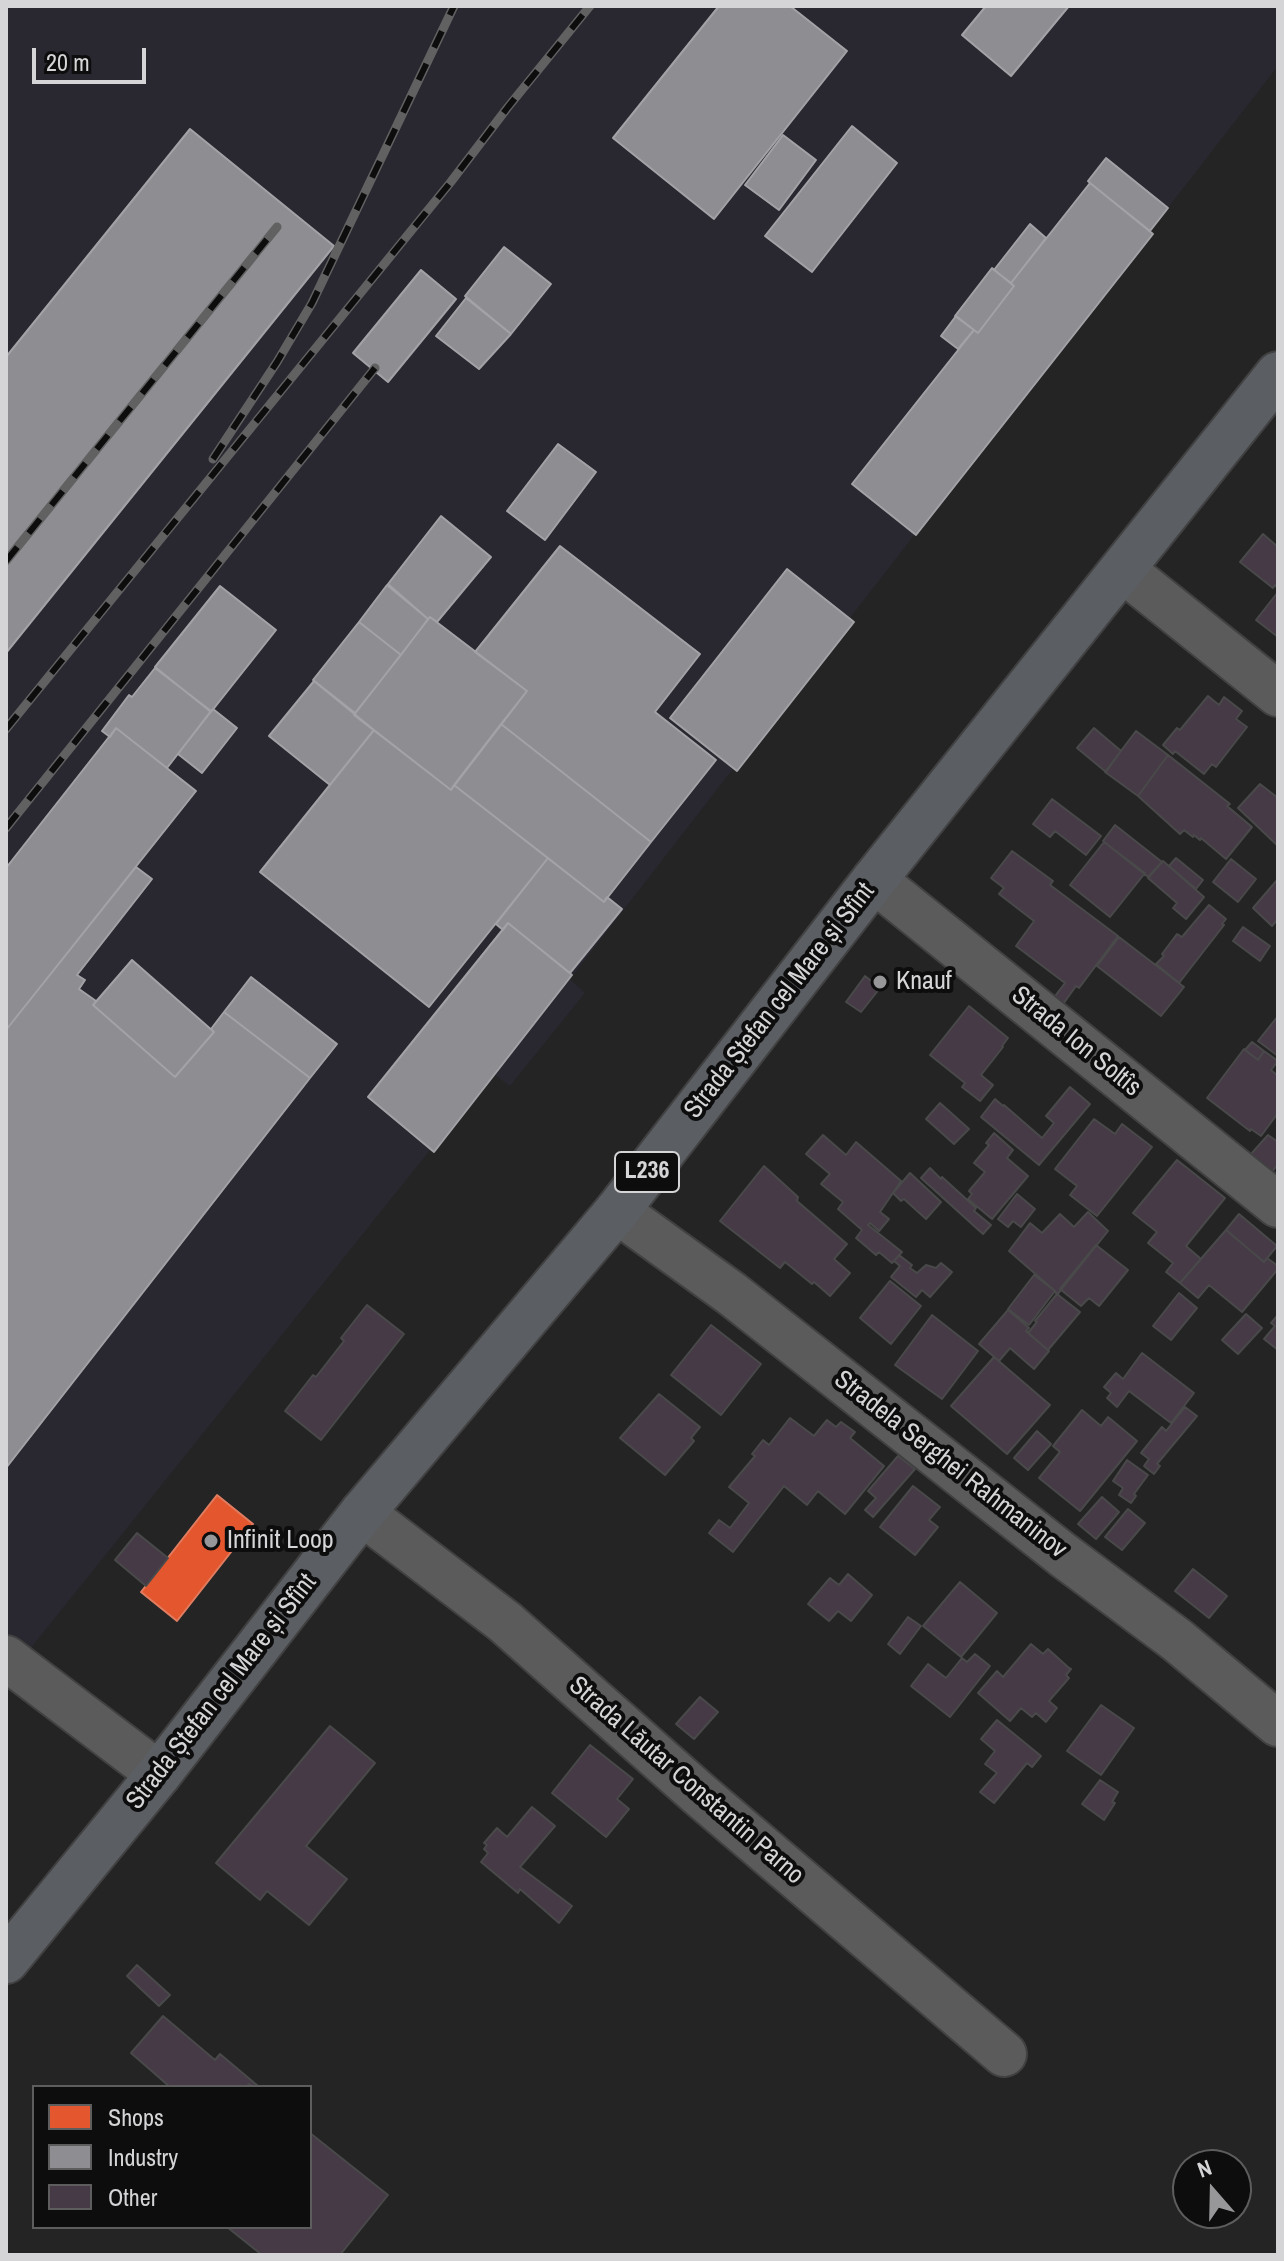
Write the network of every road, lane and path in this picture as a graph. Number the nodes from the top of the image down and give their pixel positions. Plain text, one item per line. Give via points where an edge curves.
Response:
1 (1278, 374) edge
2 (1123, 570) junction
3 (1278, 694) edge
4 (874, 880) junction
5 (1278, 1205) edge
6 (617, 1211) junction
7 (362, 1513) junction
8 (6, 1658) edge
9 (1278, 1724) edge
10 (159, 1774) junction
11 (6, 1961) edge
12 (1004, 2054) dead end

1 - 2 main road, Strada Ștefan cel Mare și Sfînt / L236
2 - 3 street
2 - 4 main road, Strada Ștefan cel Mare și Sfînt / L236
4 - 5 street, Strada Ion Soltîs
4 - 6 main road, Strada Ștefan cel Mare și Sfînt / L236
6 - 7 main road, Strada Ștefan cel Mare și Sfînt / L236
6 - 9 street, Stradela Serghei Rahmaninov via 732,1294
7 - 10 main road, Strada Ștefan cel Mare și Sfînt / L236
7 - 12 street, Strada Lăutar Constantin Parno via 505,1622
8 - 10 street
10 - 11 main road, Strada Ștefan cel Mare și Sfînt / L236

